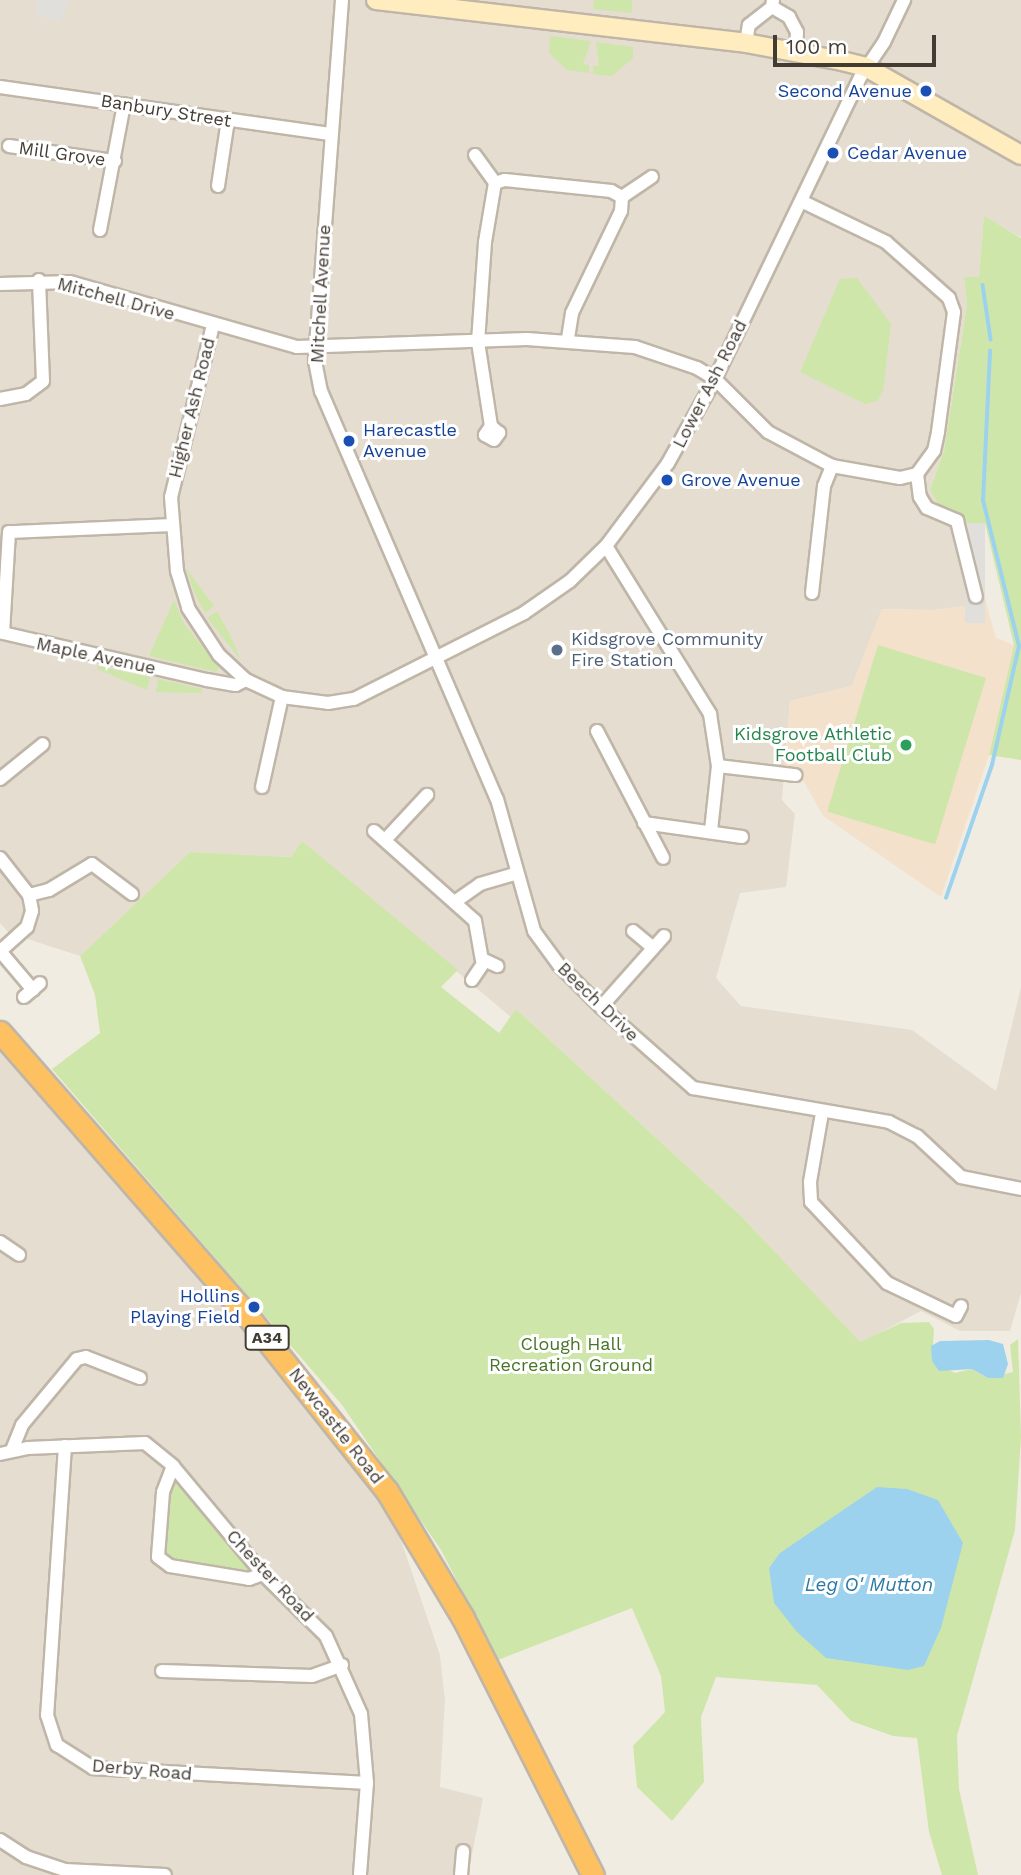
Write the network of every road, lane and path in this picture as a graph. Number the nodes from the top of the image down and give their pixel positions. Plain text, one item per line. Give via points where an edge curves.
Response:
1 (342, 0) edge
2 (376, 0) edge
3 (904, 0) edge
4 (772, 3) edge
5 (746, 43) junction
6 (796, 50) junction
7 (866, 67) junction
8 (0, 87) edge
9 (124, 104) junction
10 (229, 120) junction
11 (332, 135) junction
12 (9, 146) dead end
13 (475, 155) dead end
14 (1021, 155) edge
15 (115, 161) junction
16 (652, 177) dead end
17 (495, 183) junction
18 (218, 186) dead end
19 (622, 197) junction
20 (801, 201) junction
21 (100, 230) dead end
22 (39, 280) junction
23 (0, 284) edge
24 (212, 325) junction
25 (568, 339) junction
26 (478, 342) junction
27 (315, 349) junction
28 (715, 379) junction
29 (0, 399) edge
30 (491, 426) dead end
31 (832, 466) junction
32 (917, 474) junction
33 (0, 521) edge
34 (172, 525) junction
35 (9, 532) junction
36 (606, 546) junction
37 (400, 570) joint
38 (812, 593) dead end
39 (976, 597) dead end
40 (439, 659) junction
41 (246, 680) junction
42 (282, 697) junction
43 (597, 731) dead end
44 (43, 744) dead end
45 (718, 766) junction
46 (795, 775) dead end
47 (0, 779) edge
48 (262, 787) dead end
49 (427, 795) dead end
50 (644, 823) junction
51 (711, 830) junction
52 (374, 831) dead end
53 (742, 837) dead end
54 (385, 839) junction
55 (0, 858) edge
56 (663, 858) dead end
57 (515, 874) junction
58 (124, 892) dead end
59 (29, 895) junction
60 (456, 901) junction
61 (633, 931) dead end
62 (664, 936) dead end
63 (653, 948) junction
64 (0, 951) edge
65 (472, 980) dead end
66 (32, 990) dead end
67 (601, 1007) junction
68 (0, 1032) edge
69 (822, 1113) junction
70 (1021, 1189) edge
71 (0, 1242) edge
72 (19, 1255) dead end
73 (961, 1306) dead end
74 (140, 1378) dead end
75 (65, 1446) junction
76 (6, 1452) edge
77 (173, 1466) junction
78 (263, 1574) junction
79 (342, 1665) junction
80 (162, 1671) dead end
81 (367, 1783) junction
82 (0, 1840) edge
83 (463, 1851) dead end
84 (164, 1875) edge
85 (360, 1875) edge
86 (461, 1875) edge
87 (593, 1875) edge

1 - 11 street, Mitchell Avenue
2 - 5 main road
3 - 7 street
4 - 5 street via 755,17
4 - 6 street via 789,17 797,32
5 - 6 main road
6 - 7 main road
7 - 14 main road
7 - 20 street, Lower Ash Road
8 - 9 street, Banbury Street
9 - 10 street, Banbury Street
9 - 15 street
10 - 11 street, Banbury Street
10 - 18 street
11 - 27 street, Mitchell Avenue
12 - 15 street, Mill Grove
13 - 17 street
15 - 21 street
16 - 19 street
17 - 19 street via 505,180 611,191
17 - 26 street via 485,242
19 - 25 street via 621,211 572,313
20 - 28 street, Lower Ash Road
20 - 32 street via 886,242 949,298 954,313 938,432 934,451
22 - 23 street, Mitchell Drive
22 - 24 street, Mitchell Drive via 70,282
22 - 29 street via 43,381 26,394
24 - 27 street, Mitchell Drive
24 - 34 street, Higher Ash Road via 178,454
25 - 26 street
25 - 28 street via 635,347 668,356
26 - 27 street
26 - 30 street
27 - 37 street, Mitchell Avenue via 321,391
28 - 31 street via 768,432
28 - 36 street, Lower Ash Road via 668,463
31 - 32 street via 900,478
31 - 38 street via 824,486
32 - 39 street via 927,508 957,521
33 - 35 street
34 - 35 street
34 - 41 street, Higher Ash Road via 177,571 188,608 219,655
35 - 41 street, Maple Avenue via 3,633 207,680 236,685
36 - 40 street, Lower Ash Road via 570,581 524,614
36 - 45 street via 710,714
37 - 40 street, Beech Drive
40 - 42 street, Higher Ash Road via 354,699 328,703
40 - 57 street, Beech Drive via 497,799
41 - 42 street, Higher Ash Road
42 - 48 street
43 - 50 street
44 - 47 street
45 - 46 street
45 - 51 street
49 - 54 street
50 - 51 street
50 - 56 street
51 - 53 street
52 - 54 street
54 - 60 street
55 - 59 street
57 - 60 street via 480,884
57 - 67 street, Beech Drive via 534,931 559,965
58 - 59 street via 92,864 48,891
59 - 64 street via 31,919
60 - 65 street via 479,926 479,949 491,964
61 - 63 street
62 - 63 street
63 - 67 street
64 - 66 street
67 - 69 street, Beech Drive via 693,1088
68 - 87 highway, Newcastle Road / A34 via 254,1323 387,1491 463,1618
69 - 70 street, Beech Drive via 904,1128 961,1177
69 - 73 street via 811,1202 887,1283 956,1316
71 - 72 street
74 - 76 street via 86,1357 77,1359 22,1425
75 - 76 street, Chester Road
75 - 77 street, Chester Road via 145,1443
75 - 81 street, Derby Road via 47,1715 57,1745 93,1768
77 - 78 street, Chester Road
77 - 78 street via 163,1492 158,1557 170,1566 249,1579
78 - 79 street, Chester Road via 326,1636
79 - 80 street via 312,1676
79 - 81 street, Chester Road via 361,1714
81 - 85 street, Chester Road
82 - 84 street via 26,1857 65,1870
83 - 86 street

